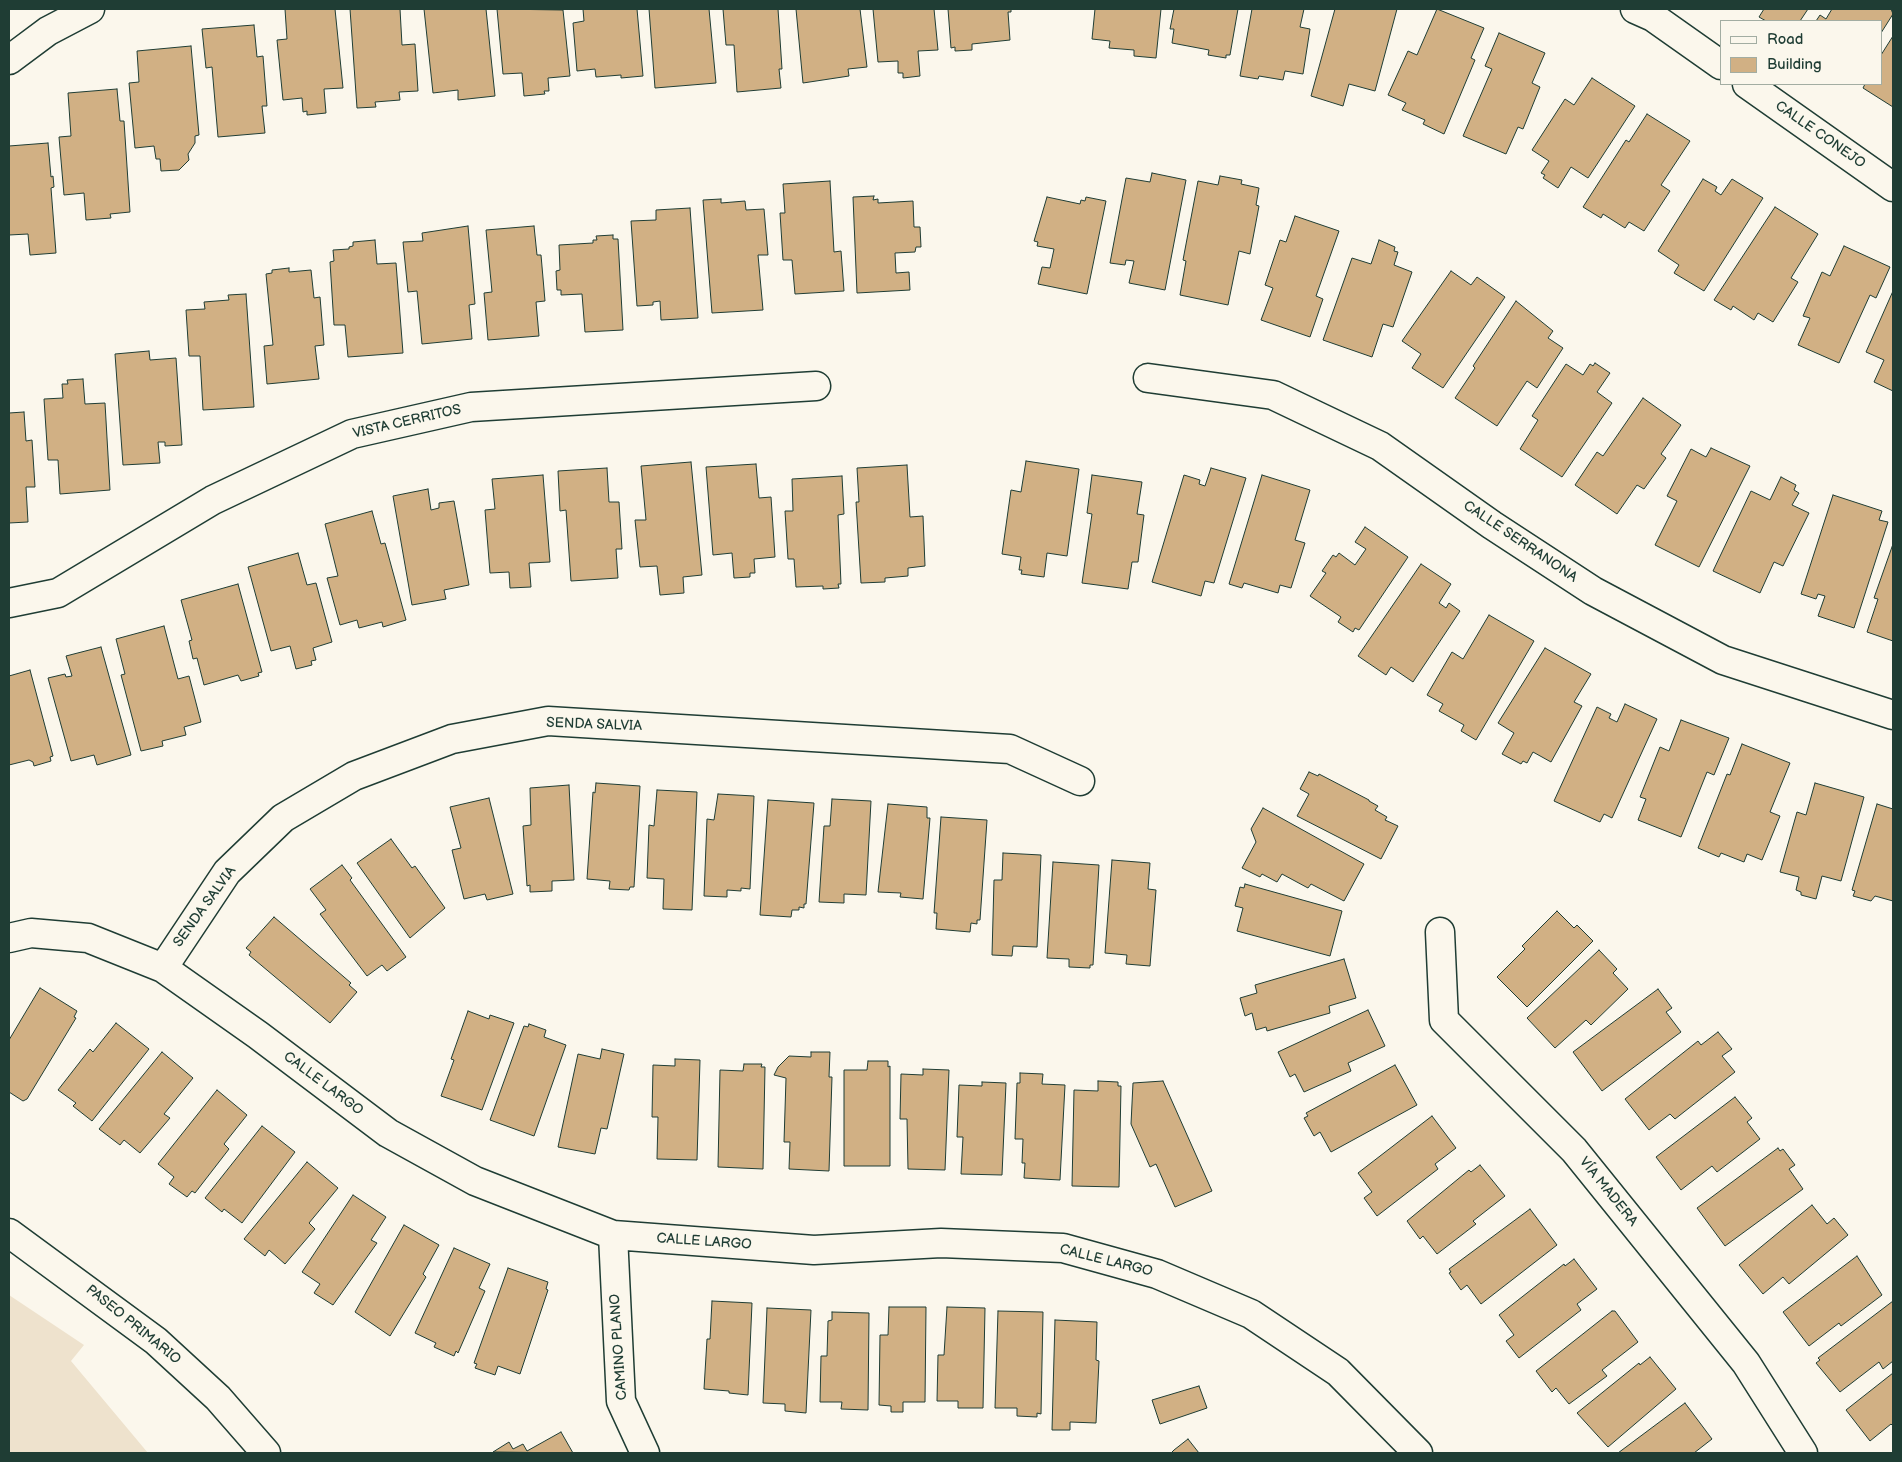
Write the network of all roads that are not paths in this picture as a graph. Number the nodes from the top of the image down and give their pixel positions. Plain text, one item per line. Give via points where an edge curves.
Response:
1 (90, 9) edge
2 (1635, 9) edge
3 (9, 60) edge
4 (1720, 64) edge
5 (1748, 85) edge
6 (1893, 187) edge
7 (1148, 378) dead end
8 (816, 386) dead end
9 (9, 603) edge
10 (1893, 715) edge
11 (1080, 781) dead end
12 (1440, 932) dead end
13 (9, 938) edge
14 (163, 968) junction
15 (9, 1233) edge
16 (613, 1235) junction
17 (266, 1453) edge
18 (645, 1453) edge
19 (1418, 1453) edge
20 (1803, 1453) edge

1 - 3 street via 48,31
2 - 4 street via 1653,17
5 - 6 street, CALLE CONEJO
7 - 10 street, CALLE SERRANONA via 1273,395 1380,446 1593,591 1723,660
8 - 9 street, VISTA CERRITOS via 470,407 352,434 213,500 58,593
11 - 14 street, SENDA SALVIA via 1010,749 548,720 452,739 354,776 283,818 227,872
12 - 20 street, VÍA MADERA via 1444,1020 1574,1150 1746,1363
13 - 14 street, CALLE LARGO via 30,933 88,938
14 - 16 street, CALLE LARGO via 388,1132 475,1181
15 - 17 street, PASEO PRIMARIO via 156,1341 218,1398
16 - 18 street, CAMINO PLANO via 621,1401
16 - 19 street, CALLE LARGO via 814,1250 941,1243 1063,1248 1157,1274 1251,1314 1338,1372

